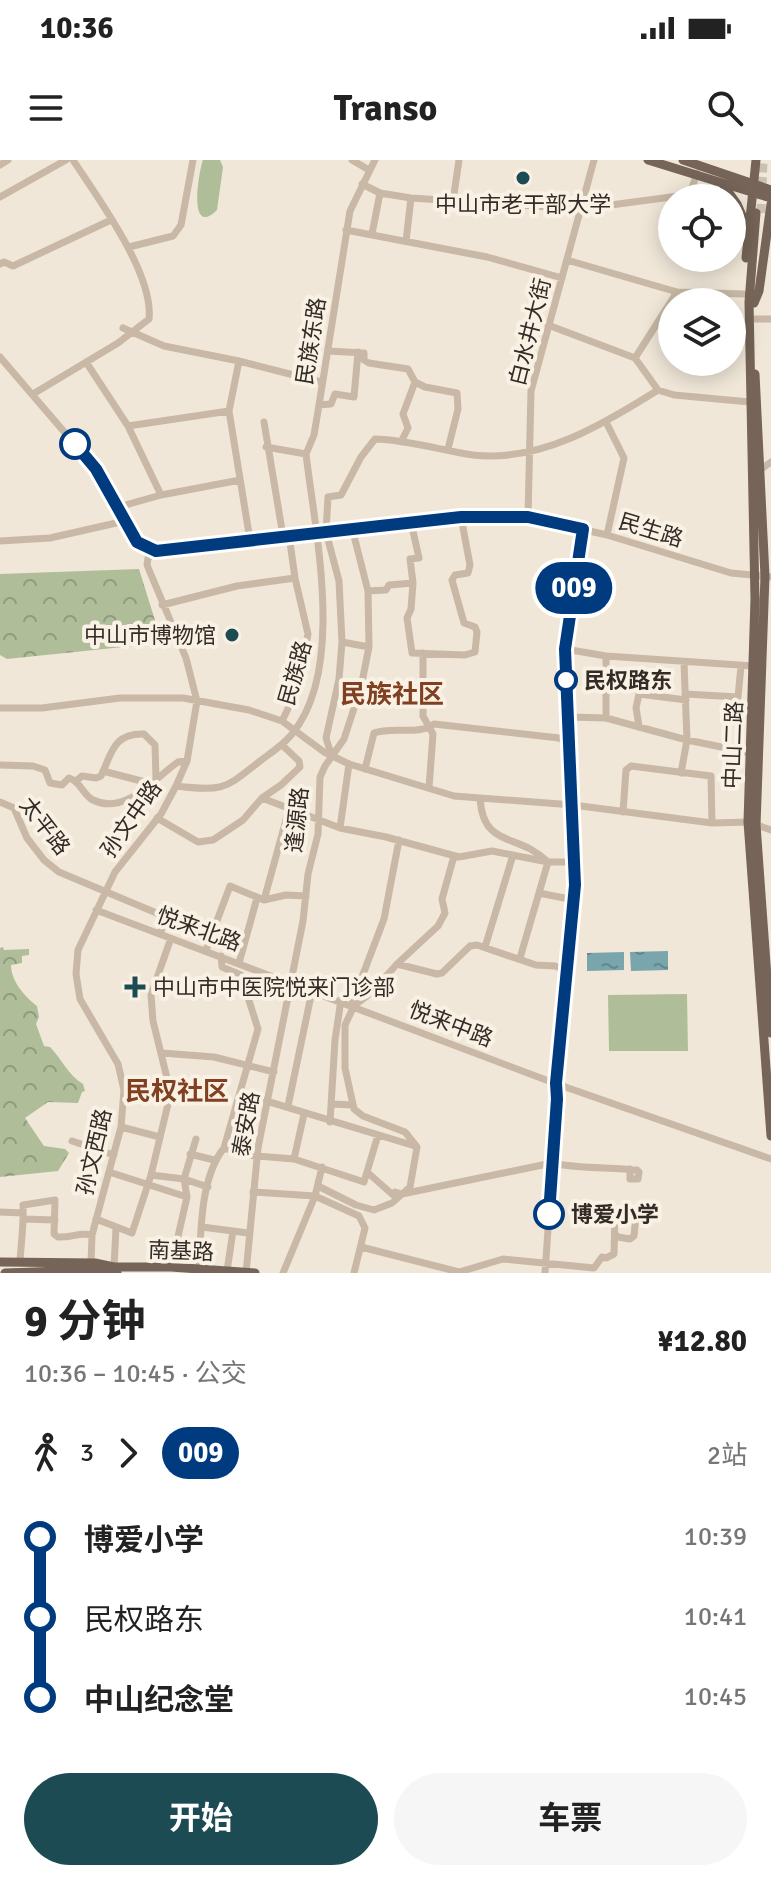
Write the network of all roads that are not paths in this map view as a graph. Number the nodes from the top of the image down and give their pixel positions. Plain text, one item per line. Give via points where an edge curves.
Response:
1 (8, 160) edge
2 (66, 160) edge
3 (73, 160) edge
4 (193, 160) edge
5 (352, 160) edge
6 (375, 160) edge
7 (459, 160) edge
8 (594, 160) edge
9 (648, 160) edge
10 (683, 160) edge
11 (756, 160) edge
12 (0, 165) edge
13 (369, 170) junction
14 (698, 170) junction
15 (724, 178) junction
16 (362, 184) junction
17 (753, 188) junction
18 (771, 190) edge
19 (380, 193) junction
20 (0, 197) edge
21 (411, 198) junction
22 (453, 201) junction
23 (771, 201) edge
24 (581, 209) junction
25 (762, 218) edge
26 (111, 220) junction
27 (748, 229) junction
28 (346, 230) junction
29 (372, 234) junction
30 (406, 241) junction
31 (129, 247) junction
32 (567, 260) junction
33 (0, 264) edge
34 (562, 278) junction
35 (663, 288) edge
36 (744, 288) edge
37 (754, 303) junction
38 (754, 319) junction
39 (771, 319) edge
40 (658, 322) edge
41 (548, 325) junction
42 (123, 328) dead end
43 (746, 330) edge
44 (134, 333) junction
45 (749, 340) junction
46 (328, 351) junction
47 (358, 352) junction
48 (752, 356) junction
49 (0, 357) edge
50 (635, 358) junction
51 (239, 361) junction
52 (86, 362) junction
53 (321, 382) junction
54 (415, 382) junction
55 (658, 390) junction
56 (33, 394) junction
57 (750, 402) junction
58 (328, 406) junction
59 (229, 411) junction
60 (264, 422) dead end
61 (606, 422) junction
62 (128, 426) junction
63 (402, 440) junction
64 (266, 447) junction
65 (448, 449) junction
66 (530, 450) junction
67 (306, 454) junction
68 (771, 462) edge
69 (760, 470) junction
70 (240, 480) junction
71 (161, 495) junction
72 (118, 507) junction
73 (461, 517) junction
74 (528, 517) junction
75 (125, 521) junction
76 (411, 522) junction
77 (352, 528) junction
78 (583, 529) junction
79 (326, 532) junction
80 (315, 533) junction
81 (607, 535) junction
82 (286, 536) junction
83 (250, 540) junction
84 (0, 541) edge
85 (156, 551) junction
86 (754, 576) junction
87 (768, 577) edge
88 (295, 578) junction
89 (413, 583) junction
90 (368, 591) junction
91 (162, 605) junction
92 (342, 642) junction
93 (369, 647) junction
94 (565, 649) junction
95 (423, 653) junction
96 (606, 656) junction
97 (684, 662) junction
98 (741, 666) junction
99 (754, 666) junction
100 (685, 697) junction
101 (197, 701) junction
102 (0, 708) edge
103 (569, 717) junction
104 (606, 718) junction
105 (282, 721) junction
106 (639, 726) junction
107 (430, 727) junction
108 (294, 732) junction
109 (687, 740) junction
110 (570, 744) junction
111 (282, 745) junction
112 (751, 753) junction
113 (332, 757) junction
114 (187, 761) junction
115 (349, 764) junction
116 (0, 765) edge
117 (365, 769) junction
118 (103, 771) junction
119 (681, 773) junction
120 (152, 780) junction
121 (76, 781) junction
122 (176, 786) junction
123 (429, 788) junction
124 (262, 798) junction
125 (480, 798) junction
126 (0, 802) edge
127 (573, 805) junction
128 (289, 809) junction
129 (623, 812) junction
130 (157, 818) junction
131 (320, 822) junction
132 (712, 823) junction
133 (752, 823) junction
134 (340, 828) junction
135 (771, 830) edge
136 (399, 840) junction
137 (513, 855) junction
138 (454, 856) junction
139 (548, 862) junction
140 (574, 862) junction
141 (105, 893) junction
142 (539, 893) junction
143 (306, 896) junction
144 (260, 899) junction
145 (574, 900) junction
146 (96, 910) junction
147 (160, 934) junction
148 (171, 938) junction
149 (768, 939) edge
150 (485, 947) junction
151 (206, 950) junction
152 (221, 956) junction
153 (520, 958) junction
154 (239, 963) junction
155 (397, 964) junction
156 (567, 975) junction
157 (290, 982) junction
158 (312, 991) junction
159 (341, 1000) junction
160 (352, 1006) junction
161 (771, 1033) edge
162 (345, 1039) junction
163 (335, 1040) junction
164 (162, 1053) junction
165 (247, 1064) junction
166 (274, 1072) junction
167 (555, 1084) junction
168 (240, 1093) junction
169 (268, 1102) junction
170 (332, 1104) junction
171 (353, 1105) junction
172 (288, 1106) junction
173 (304, 1114) junction
174 (330, 1122) junction
175 (121, 1127) junction
176 (378, 1135) junction
177 (771, 1136) edge
178 (160, 1137) junction
179 (196, 1139) dead end
180 (72, 1141) dead end
181 (417, 1147) junction
182 (224, 1148) junction
183 (190, 1154) junction
184 (114, 1155) junction
185 (258, 1156) junction
186 (294, 1159) junction
187 (214, 1160) junction
188 (771, 1161) edge
189 (552, 1163) junction
190 (322, 1167) junction
191 (109, 1172) junction
192 (367, 1172) junction
193 (639, 1172) dead end
194 (151, 1175) junction
195 (184, 1179) junction
196 (148, 1184) junction
197 (318, 1186) junction
198 (208, 1187) junction
199 (253, 1192) junction
200 (402, 1194) junction
201 (315, 1196) junction
202 (187, 1197) junction
203 (0, 1212) edge
204 (24, 1216) junction
205 (96, 1219) junction
206 (55, 1220) junction
207 (202, 1227) junction
208 (116, 1228) junction
209 (233, 1231) junction
210 (248, 1233) junction
211 (615, 1234) dead end
212 (92, 1235) junction
213 (361, 1247) junction
214 (0, 1262) edge
215 (20, 1262) junction
216 (171, 1267) junction
217 (91, 1269) edge
218 (199, 1269) junction
219 (545, 1269) edge
220 (117, 1270) edge
221 (480, 1270) edge
222 (585, 1270) edge
223 (227, 1271) edge
224 (598, 1271) edge
225 (5, 1273) edge
226 (139, 1273) edge
227 (212, 1273) edge
228 (246, 1273) edge
229 (255, 1273) edge
230 (283, 1273) edge
231 (354, 1273) edge

1 - 12 street
2 - 20 street
3 - 26 street
4 - 31 street via 181,225 173,236
5 - 13 street
6 - 13 street, 民族东路
7 - 22 street
8 - 24 street, 白水井大街
9 - 14 main road
10 - 14 main road
11 - 15 main road via 745,172
11 - 17 main road
13 - 16 street, 民族东路
14 - 15 main road
14 - 24 street via 686,195
15 - 17 main road
15 - 27 main road
16 - 19 street
16 - 28 street, 民族东路
17 - 18 main road
17 - 23 main road
17 - 25 main road
19 - 21 street
19 - 29 street
21 - 22 street
21 - 30 street
22 - 24 street
23 - 25 main road
24 - 32 street, 白水井大街
25 - 27 main road
25 - 37 main road
25 - 37 main road
25 - 45 main road
26 - 31 street
26 - 33 street via 13,266
27 - 36 main road
28 - 29 street
28 - 46 street, 民族东路
29 - 30 street
30 - 34 street
31 - 44 street via 151,306 149,319
32 - 34 street, 白水井大街
32 - 35 street
34 - 41 street, 白水井大街
37 - 38 main road
38 - 39 street
38 - 48 main road
40 - 50 street
41 - 50 street
41 - 66 street, 白水井大街 via 531,391
42 - 44 street
43 - 45 main road
44 - 51 street via 164,346
44 - 52 street
45 - 48 main road
46 - 47 street
46 - 53 street, 民族东路
47 - 54 street via 369,363 408,369
47 - 58 street via 354,397 335,394
48 - 57 main road, 中山二路
48 - 69 main road, 中山二路
49 - 56 street
50 - 55 street
51 - 53 street
51 - 59 street
52 - 56 street
52 - 62 street
53 - 58 street, 民族东路
54 - 63 street via 403,414 408,428
54 - 65 street via 457,393
55 - 57 street
55 - 61 street
56 - 72 street via 96,469
57 - 86 main road, 中山二路
58 - 67 street, 民族东路
59 - 62 street
59 - 70 street
60 - 64 street
61 - 66 street
61 - 81 street via 624,458
62 - 71 street
63 - 65 street
63 - 79 street via 375,439 341,495 328,497
64 - 67 street
64 - 82 street
65 - 66 street via 496,456
66 - 74 street, 白水井大街
67 - 80 street, 民族东路
68 - 69 street
69 - 87 main road, 中山二路
70 - 71 street
70 - 83 street
71 - 72 street
72 - 75 street
73 - 74 street, 民生路
73 - 76 street, 民生路
73 - 95 street via 470,565 468,573 452,580 464,623 477,632 475,652
74 - 78 street, 民生路
75 - 84 street via 50,538
75 - 85 street via 137,542
76 - 77 street, 民生路
76 - 89 street via 419,558 410,559
77 - 79 street, 民生路
77 - 90 street, 逢源路
78 - 81 street, 民生路
78 - 94 street
79 - 80 street, 民生路
79 - 92 street via 339,581
80 - 82 street, 民生路
80 - 108 street, 民族路 via 323,648 310,699
81 - 86 street, 民生路
82 - 83 street, 民生路
82 - 88 street
83 - 85 street, 民生路
85 - 91 street, 孙文中路 via 147,565
86 - 87 street, 民生路
86 - 99 main road, 中山二路
87 - 133 main road, 中山二路
88 - 91 street
88 - 105 street via 308,634 297,690
89 - 90 street
89 - 95 street via 407,618 412,653
90 - 93 street, 逢源路
91 - 101 street, 孙文中路 via 186,658
92 - 93 street
92 - 113 street via 326,738
93 - 113 street, 逢源路 via 353,713
94 - 96 street
94 - 103 street
95 - 107 street via 423,716
96 - 97 street
96 - 104 street
97 - 98 street
97 - 100 street
98 - 99 street
98 - 100 street via 738,697
99 - 112 main road, 中山二路
100 - 106 street via 639,694
100 - 109 street
101 - 102 street via 120,698
101 - 105 street
101 - 114 street, 孙文中路
103 - 104 street
103 - 110 street
104 - 106 street
105 - 108 street
106 - 109 street
107 - 110 street via 559,738
107 - 117 street via 374,733
107 - 123 street
108 - 111 street, 民族路
108 - 113 street
109 - 112 street
109 - 119 street
110 - 127 street
111 - 122 street, 民族路 via 226,787
111 - 124 street via 300,767
112 - 133 main road, 中山二路
113 - 115 street
113 - 131 street, 逢源路 via 320,777
114 - 120 street
114 - 122 street, 孙文中路
115 - 117 street
115 - 134 street
116 - 121 street via 45,770 50,783
117 - 123 street
118 - 120 street
118 - 120 street via 117,742 128,734 144,734 155,745
118 - 121 street via 96,778 82,776
119 - 129 street via 631,766 626,770
119 - 132 street via 711,776
120 - 121 street via 127,801 110,803 92,799
122 - 130 street, 孙文中路
123 - 125 street
124 - 128 street
124 - 130 street via 243,820 213,840 198,842
125 - 127 street
125 - 139 street via 481,817 493,834 529,847
126 - 141 street, 太平路 via 14,808 44,860
127 - 129 street
127 - 140 street
128 - 131 street
128 - 144 street
129 - 132 street
130 - 141 street, 孙文中路
131 - 134 street
131 - 143 street, 逢源路
132 - 133 street
133 - 135 street
133 - 149 main road, 中山二路
133 - 177 main road, 中山二路
134 - 136 street
136 - 138 street
136 - 160 street via 384,919
137 - 138 street via 483,851
137 - 139 street
137 - 150 street
138 - 155 street via 442,899 445,913
139 - 140 street
139 - 142 street
140 - 145 street
141 - 146 street, 孙文中路
141 - 147 street, 太平路 via 166,917
142 - 145 street
142 - 153 street
143 - 144 street
143 - 157 street, 逢源路
144 - 151 street via 230,886
144 - 154 street
145 - 156 street
146 - 147 street, 悦来北路
146 - 175 street, 孙文西路 via 78,950 76,974 80,999 118,1064 124,1090
147 - 148 street, 悦来北路
148 - 151 street, 悦来北路
148 - 164 street via 151,995
149 - 161 main road, 中山二路
150 - 153 street
150 - 155 street via 470,946 437,974
151 - 152 street, 悦来北路
152 - 154 street, 悦来北路
152 - 165 street via 222,967 241,975 258,1029
153 - 156 street via 555,966
154 - 157 street, 悦来北路
155 - 160 street
156 - 167 street
157 - 158 street, 悦来中路
157 - 166 street, 泰安路
158 - 159 street, 悦来中路
158 - 172 street
159 - 160 street, 悦来中路
159 - 163 street
160 - 162 street
160 - 167 street, 悦来中路
162 - 163 street
162 - 171 street
163 - 170 street
164 - 165 street
164 - 178 street via 168,1104
165 - 166 street
165 - 168 street
166 - 169 street, 泰安路
167 - 188 street, 悦来中路
167 - 189 street
168 - 169 street
168 - 182 street
169 - 172 street
169 - 185 street, 泰安路
170 - 171 street
170 - 174 street
171 - 181 street via 363,1116 405,1132
172 - 173 street
173 - 174 street
173 - 186 street
174 - 176 street
175 - 178 street
175 - 184 street, 孙文西路
176 - 181 street
176 - 192 street
178 - 194 street
179 - 183 street
180 - 184 street
181 - 200 street via 410,1187
182 - 185 street
182 - 187 street
183 - 187 street
183 - 195 street
184 - 191 street, 孙文西路
185 - 186 street
185 - 199 street, 泰安路
186 - 190 street
187 - 198 street
189 - 193 street
189 - 200 street
189 - 219 street
190 - 192 street via 364,1182
190 - 197 street
191 - 196 street
191 - 205 street, 孙文西路
192 - 200 street via 391,1195
194 - 195 street
194 - 196 street
195 - 198 street
195 - 202 street
196 - 202 street
196 - 208 street via 132,1233
197 - 200 street via 374,1210
197 - 201 street
198 - 207 street
199 - 201 street
199 - 210 street, 泰安路
201 - 213 street via 359,1216 365,1228
201 - 230 street
202 - 216 street
203 - 204 street
204 - 206 street
204 - 206 street via 23,1205 55,1200
204 - 215 street
205 - 208 street
205 - 212 street, 孙文西路
206 - 212 street via 58,1237
207 - 209 street
207 - 218 street
208 - 220 street
209 - 210 street
209 - 223 street
210 - 228 street, 泰安路
211 - 224 street via 614,1254 602,1257
212 - 217 street, 孙文西路
213 - 221 street via 459,1272
213 - 231 street
214 - 215 main road
215 - 217 main road
216 - 218 main road, 南基路
216 - 220 main road, 南基路
217 - 220 main road, 南基路
217 - 225 main road
218 - 223 main road, 南基路
219 - 221 street via 503,1259 487,1262
219 - 222 street
222 - 224 street
223 - 228 main road, 南基路
226 - 227 main road, 南基路
228 - 229 main road, 南基路

